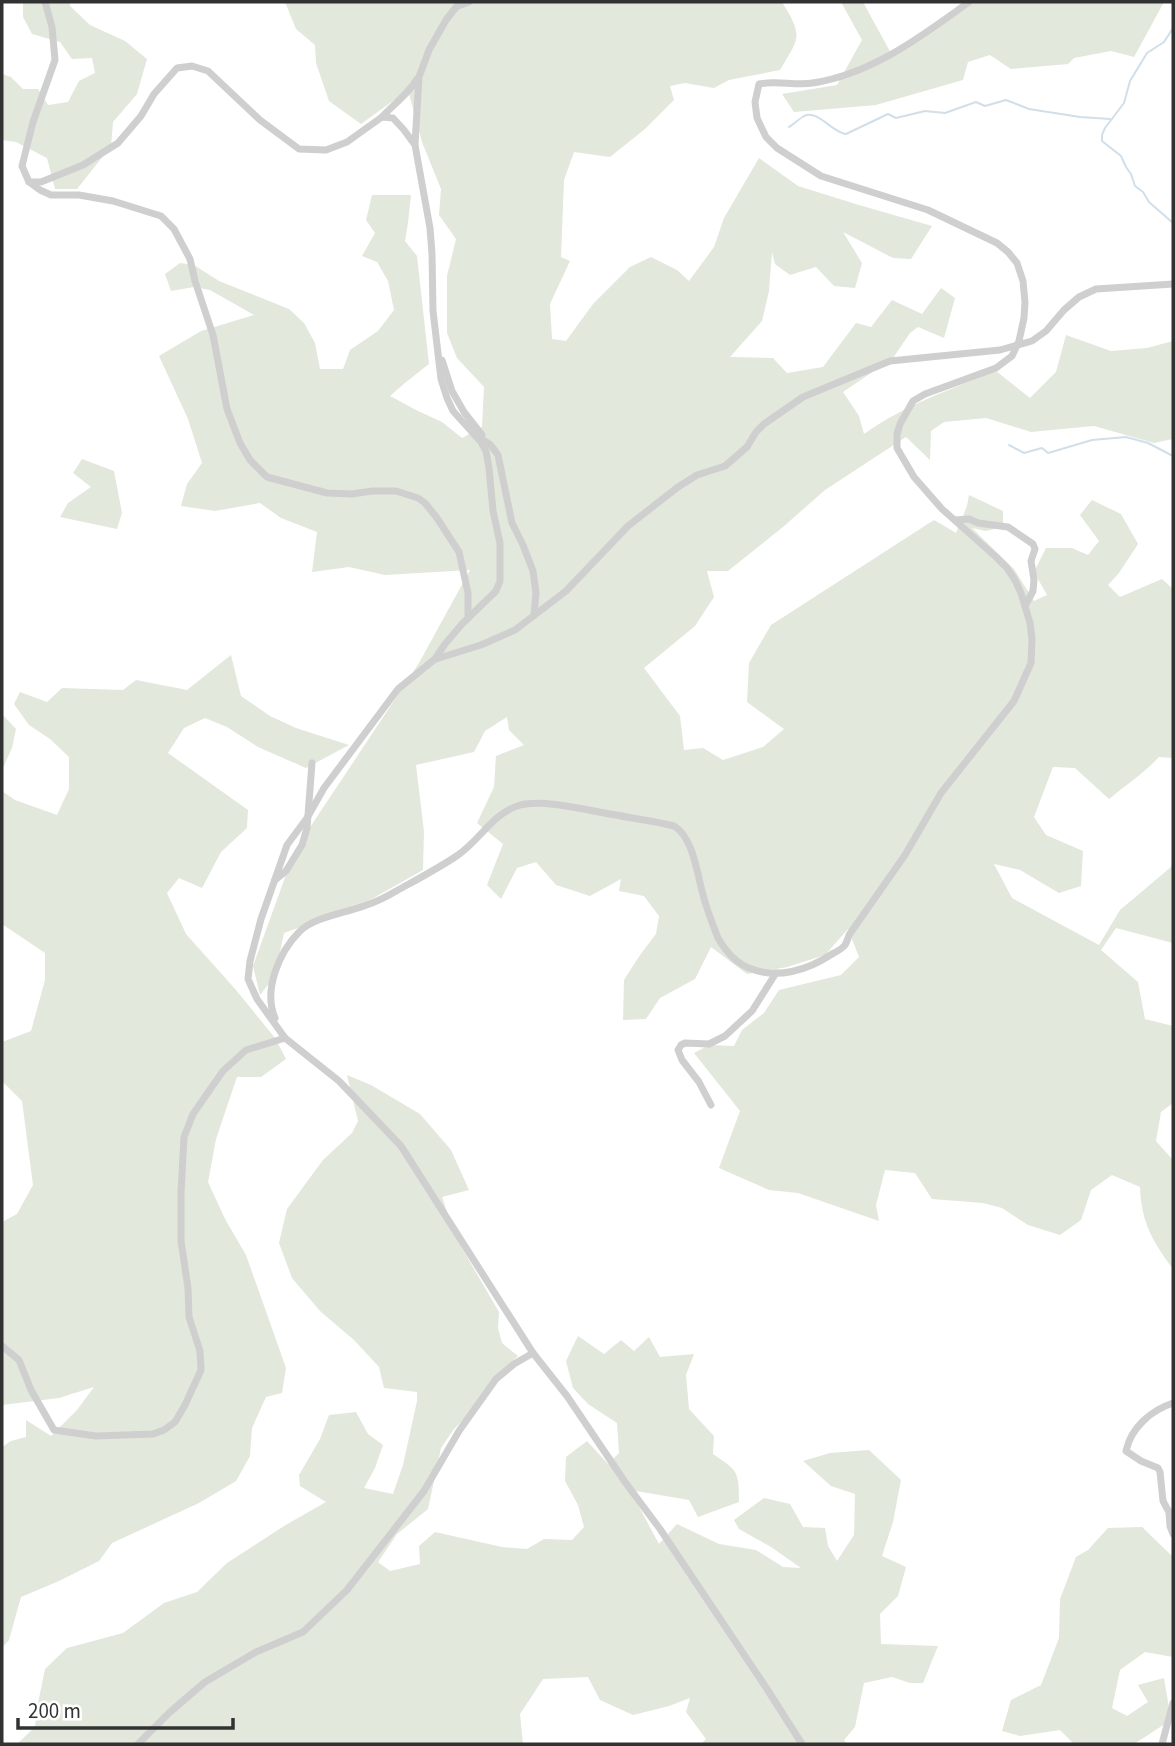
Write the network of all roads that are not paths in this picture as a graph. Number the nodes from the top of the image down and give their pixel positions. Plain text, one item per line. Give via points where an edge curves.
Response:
1 (45, 2) edge
2 (469, 2) edge
3 (969, 2) edge
4 (459, 4) edge
5 (419, 77) junction
6 (382, 117) junction
7 (415, 145) junction
8 (29, 181) junction
9 (1173, 284) edge
10 (1015, 347) junction
11 (482, 440) junction
12 (954, 520) junction
13 (1025, 606) junction
14 (534, 616) junction
15 (468, 618) junction
16 (435, 659) junction
17 (312, 763) dead end
18 (307, 818) junction
19 (274, 880) junction
20 (776, 973) junction
21 (285, 1038) junction
22 (711, 1105) dead end
23 (2, 1346) edge
24 (533, 1353) junction
25 (1173, 1403) edge
26 (1173, 1534) edge
27 (1173, 1703) edge
28 (138, 1744) edge
29 (802, 1744) edge
30 (1162, 1744) edge

1 - 8 street via 55,60 22,166
2 - 4 street
3 - 10 street via 928,32 855,71 811,84 759,84 755,110 770,142 813,173 928,210 1002,246 1017,263 1023,281 1024,318
4 - 5 street via 429,50
5 - 6 street
5 - 7 street
6 - 7 street via 393,118
6 - 8 street via 347,142 326,150 299,149 208,71 177,68 118,143 83,165 41,182
7 - 11 street via 430,228 433,311 442,379 453,411
8 - 15 street via 51,195 113,201 168,221 190,259 213,335 227,409 250,460 267,477 327,493 396,491 425,503 458,552 468,593
9 - 10 street via 1096,289 1079,297 1046,331
10 - 12 street via 1012,356 996,368 913,401 900,424 898,448 904,461
10 - 14 street via 890,361 803,397 764,424 725,466 696,475 628,526 566,591
11 - 14 street via 498,455 512,523 533,571
11 - 15 street via 499,543 500,582
12 - 13 street via 1007,568
12 - 13 street via 1008,527 1033,544 1033,591
13 - 20 street via 1031,663 1014,701 941,793 844,947 817,964
14 - 16 street via 481,645
15 - 16 street
16 - 18 street via 398,689
17 - 18 street
18 - 19 street via 287,845
18 - 19 street via 302,845
19 - 21 street via 248,979
20 - 21 street via 750,969 723,945 680,829 564,806 528,804 496,818 458,855 395,892 300,930 282,953 271,990 270,1007
20 - 22 street via 752,1011 725,1036 709,1044 685,1043 678,1050
21 - 23 street via 246,1050 223,1071 193,1114 184,1137 181,1241 189,1317 201,1370 175,1422 153,1434 96,1436 54,1430 19,1360
21 - 24 street via 339,1081 401,1146
24 - 28 street via 496,1380 459,1431 425,1491 347,1590 303,1632 256,1652 205,1682
24 - 29 street via 660,1529
25 - 26 street via 1140,1423 1126,1451 1158,1468
27 - 30 street

